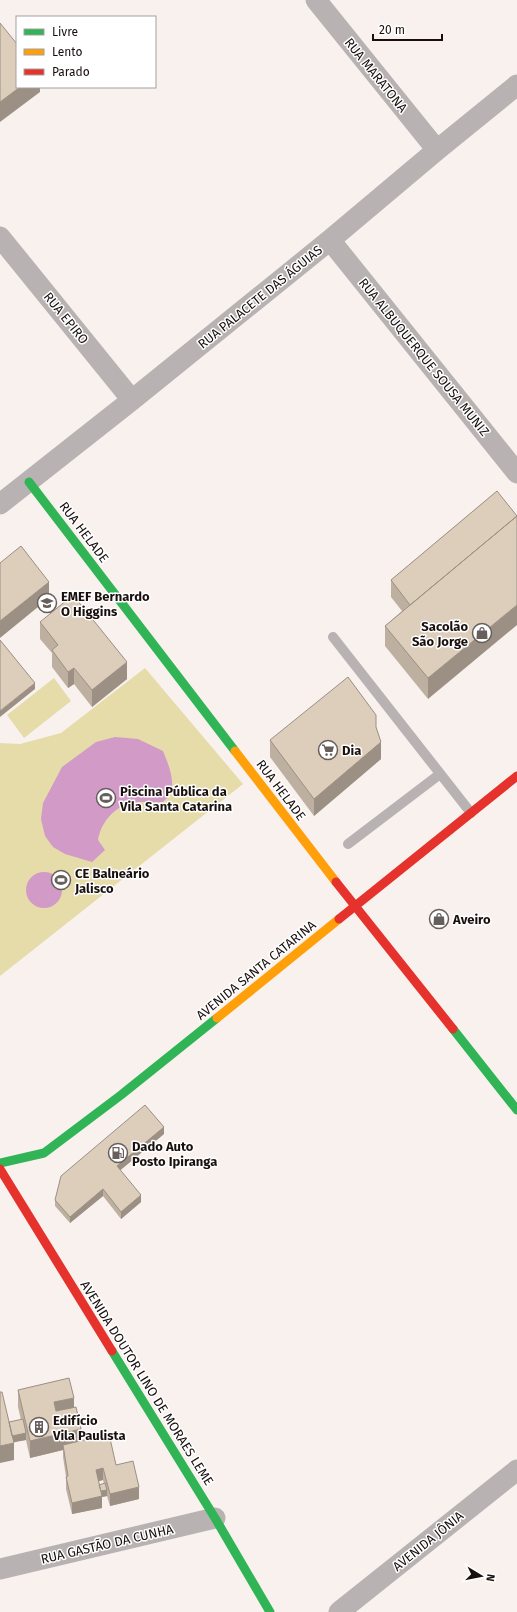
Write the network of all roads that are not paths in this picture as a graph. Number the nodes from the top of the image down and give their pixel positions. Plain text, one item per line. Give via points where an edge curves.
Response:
1 (316, 0) edge
2 (517, 85) edge
3 (437, 150) junction
4 (0, 237) edge
5 (330, 240) junction
6 (132, 400) junction
7 (517, 473) edge
8 (29, 482) junction
9 (0, 504) edge
10 (333, 637) dead end
11 (440, 774) junction
12 (517, 776) edge
13 (471, 813) junction
14 (348, 844) dead end
15 (355, 908) junction
16 (517, 1110) edge
17 (0, 1163) edge
18 (0, 1169) edge
19 (517, 1470) edge
20 (215, 1518) junction
21 (0, 1569) edge
22 (270, 1612) edge
23 (339, 1612) edge

1 - 3 street, RUA MARATONA
2 - 3 street, RUA PALACETE DAS ÁGUIAS
3 - 5 street, RUA PALACETE DAS ÁGUIAS
4 - 6 street, RUA EPIRO
5 - 6 street, RUA PALACETE DAS ÁGUIAS
5 - 7 street, RUA ALBUQUERQUE SOUSA MUNIZ
6 - 8 street, RUA PALACETE DAS ÁGUIAS
8 - 9 street, RUA PALACETE DAS ÁGUIAS
8 - 15 street, RUA HELADE
10 - 11 lane
11 - 13 lane
11 - 14 lane
12 - 13 street, AVENIDA SANTA CATARINA
13 - 15 street, AVENIDA SANTA CATARINA
15 - 16 street, RUA HELADE
15 - 17 street, AVENIDA SANTA CATARINA via 121,1095 44,1153
18 - 20 street, AVENIDA DOUTOR LINO DE MORAES LEME
19 - 23 street, AVENIDA JÔNIA
20 - 21 street, RUA GASTÃO DA CUNHA
20 - 22 street, AVENIDA DOUTOR LINO DE MORAES LEME

